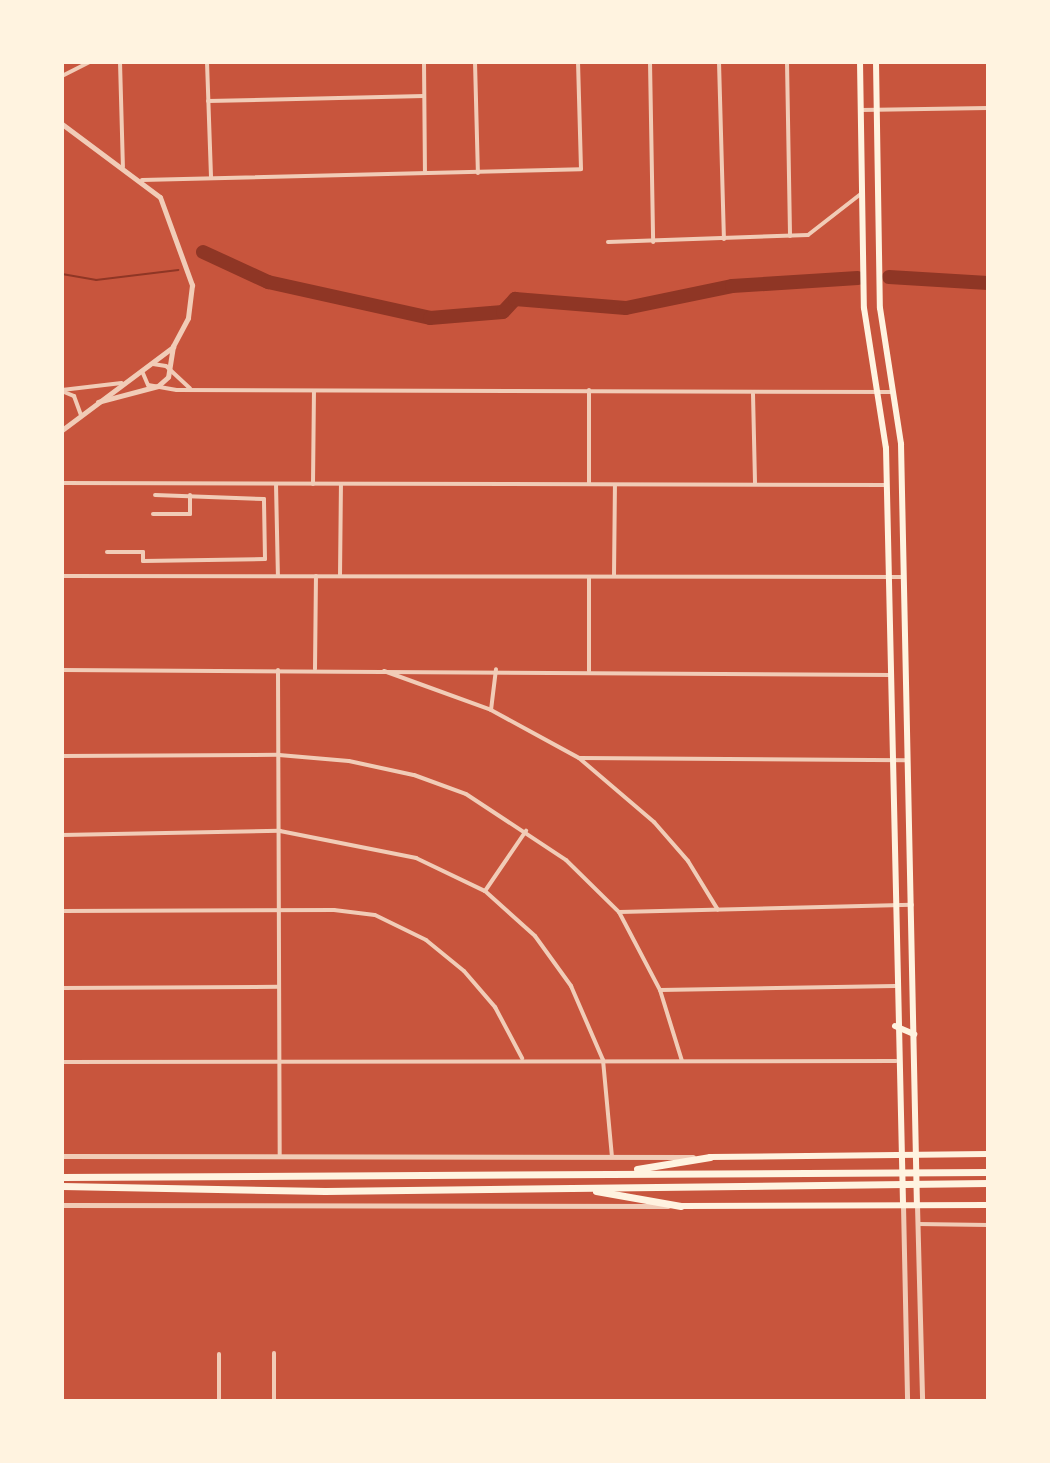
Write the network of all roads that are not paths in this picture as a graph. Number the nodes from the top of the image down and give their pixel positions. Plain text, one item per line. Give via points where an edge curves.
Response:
1 (90, 62) edge
2 (120, 62) edge
3 (207, 62) edge
4 (424, 62) edge
5 (475, 62) edge
6 (578, 62) edge
7 (650, 62) edge
8 (719, 62) edge
9 (787, 62) edge
10 (860, 62) edge
11 (876, 62) edge
12 (62, 76) edge
13 (424, 96) junction
14 (208, 101) junction
15 (988, 108) edge
16 (877, 109) junction
17 (861, 110) junction
18 (62, 124) edge
19 (123, 167) junction
20 (425, 171) junction
21 (478, 173) junction
22 (211, 177) junction
23 (142, 180) junction
24 (862, 193) junction
25 (790, 237) junction
26 (724, 239) junction
27 (608, 242) dead end
28 (653, 242) junction
29 (173, 346) junction
30 (145, 366) junction
31 (170, 370) junction
32 (124, 382) junction
33 (155, 387) junction
34 (192, 389) junction
35 (589, 390) junction
36 (62, 391) edge
37 (314, 391) junction
38 (877, 392) junction
39 (893, 392) junction
40 (753, 394) junction
41 (98, 402) junction
42 (81, 415) junction
43 (62, 430) edge
44 (62, 483) edge
45 (276, 484) junction
46 (313, 484) junction
47 (341, 484) junction
48 (589, 484) junction
49 (755, 484) junction
50 (615, 485) junction
51 (887, 485) junction
52 (155, 495) dead end
53 (190, 495) junction
54 (153, 514) dead end
55 (266, 533) junction
56 (277, 533) junction
57 (107, 552) dead end
58 (62, 576) edge
59 (278, 576) junction
60 (316, 576) junction
61 (340, 576) junction
62 (614, 576) junction
63 (889, 576) junction
64 (589, 577) junction
65 (905, 577) junction
66 (315, 669) junction
67 (378, 669) junction
68 (496, 669) junction
69 (62, 670) edge
70 (278, 670) junction
71 (589, 671) junction
72 (891, 675) junction
73 (491, 710) junction
74 (279, 755) junction
75 (62, 756) edge
76 (579, 758) junction
77 (892, 760) junction
78 (909, 760) junction
79 (280, 831) junction
80 (526, 831) junction
81 (62, 835) edge
82 (485, 891) junction
83 (912, 905) junction
84 (894, 906) junction
85 (281, 910) junction
86 (718, 910) junction
87 (62, 911) edge
88 (619, 912) junction
89 (895, 986) junction
90 (279, 987) junction
91 (62, 988) edge
92 (660, 990) junction
93 (895, 1026) junction
94 (914, 1034) junction
95 (522, 1058) junction
96 (279, 1060) junction
97 (603, 1060) junction
98 (682, 1061) junction
99 (896, 1061) junction
100 (62, 1062) edge
101 (988, 1154) edge
102 (62, 1156) edge
103 (280, 1156) junction
104 (916, 1156) junction
105 (612, 1157) junction
106 (710, 1157) junction
107 (900, 1157) junction
108 (617, 1172) junction
109 (988, 1172) edge
110 (62, 1177) edge
111 (988, 1183) edge
112 (62, 1186) edge
113 (578, 1188) junction
114 (62, 1205) edge
115 (903, 1205) junction
116 (917, 1205) junction
117 (988, 1205) edge
118 (681, 1206) junction
119 (918, 1224) junction
120 (988, 1225) edge
121 (274, 1353) dead end
122 (219, 1354) dead end
123 (219, 1401) edge
124 (274, 1401) edge
125 (907, 1401) edge
126 (922, 1401) edge

1 - 12 street
2 - 19 street
3 - 14 street
4 - 13 street
5 - 21 street
6 - 21 street via 581,169
7 - 28 street
8 - 26 street
9 - 25 street
10 - 17 main road
11 - 16 main road
13 - 14 street
13 - 20 street
14 - 22 street
15 - 16 street
16 - 17 street
16 - 39 main road via 880,308
17 - 24 main road
18 - 19 street
19 - 23 street
20 - 21 street
20 - 22 street
22 - 23 street
23 - 29 street via 160,197 192,285 188,318
24 - 25 street via 819,229
24 - 38 main road via 864,308
25 - 26 street
26 - 28 street
27 - 28 street
29 - 30 street
29 - 31 street
30 - 31 street via 159,363
30 - 32 street
30 - 33 street via 144,381
31 - 33 street
31 - 34 street
32 - 36 street
32 - 41 street
33 - 34 street
33 - 41 street
34 - 37 street
35 - 37 street
35 - 40 street
35 - 48 street
36 - 42 street via 74,396
37 - 46 street
38 - 39 street
38 - 40 street
38 - 51 main road
39 - 65 main road via 901,444
40 - 49 street
41 - 42 street
42 - 43 street
44 - 45 street
45 - 46 street
45 - 56 street
46 - 47 street
47 - 48 street
47 - 61 street
48 - 50 street
49 - 50 street
49 - 51 street
50 - 62 street
51 - 63 main road
52 - 53 street
53 - 54 street via 190,514
53 - 55 street via 260,496
55 - 56 street
55 - 57 street via 262,560 143,561 143,552
56 - 59 street
58 - 59 street
59 - 60 street
60 - 61 street
60 - 66 street
61 - 64 street
62 - 63 street
62 - 64 street
63 - 65 street
63 - 72 main road
64 - 71 street
65 - 78 main road
66 - 67 street
66 - 70 street
67 - 68 street
67 - 73 street
68 - 71 street
68 - 73 street
69 - 70 street
70 - 74 street
71 - 72 street
72 - 77 main road
73 - 76 street
74 - 75 street
74 - 79 street
74 - 80 street via 349,761 414,775 466,794
76 - 77 street
76 - 86 street via 654,822 688,861
77 - 78 street
77 - 84 main road
78 - 83 main road
79 - 81 street
79 - 82 street via 416,858
79 - 85 street
80 - 82 street
80 - 88 street via 566,860
82 - 97 street via 535,936 571,986
83 - 84 street
83 - 94 main road
84 - 86 street
84 - 89 main road
85 - 87 street
85 - 90 street
85 - 95 street via 375,915 426,940 464,971 495,1007
86 - 88 street
88 - 92 street
89 - 92 street
89 - 93 main road
90 - 91 street
90 - 96 street
92 - 98 street
93 - 94 main road
93 - 99 main road
94 - 104 main road
95 - 96 street
95 - 97 street
96 - 100 street
96 - 103 street
97 - 98 street
97 - 105 street
98 - 99 street
99 - 107 main road
101 - 104 main road
102 - 103 street
103 - 105 street
104 - 107 main road
104 - 116 main road
105 - 106 street
106 - 107 main road
106 - 108 highway
107 - 115 main road
108 - 109 highway
108 - 110 highway
111 - 113 highway
112 - 113 highway
113 - 118 highway
114 - 118 street
115 - 116 main road
115 - 118 main road
115 - 125 street
116 - 117 main road
116 - 119 street
119 - 120 street
119 - 126 street
121 - 124 street
122 - 123 street

